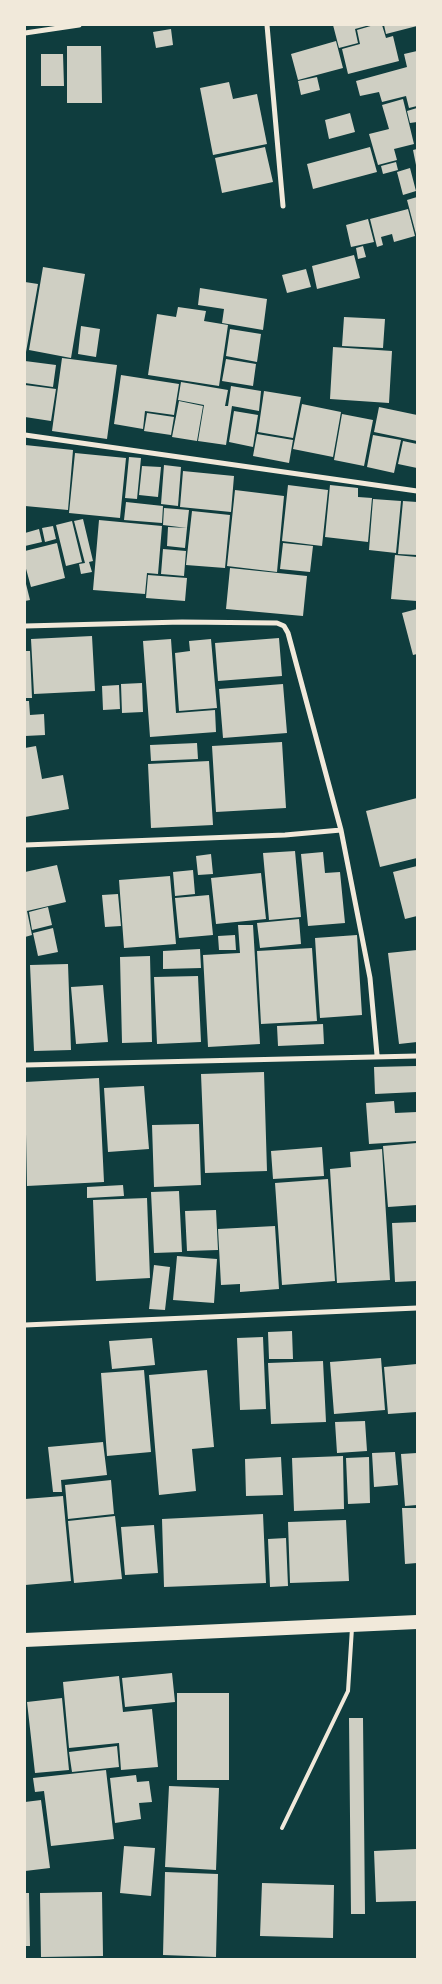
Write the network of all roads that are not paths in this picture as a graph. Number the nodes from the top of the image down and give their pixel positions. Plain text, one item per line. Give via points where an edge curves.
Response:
1 (79, 25) edge
2 (267, 25) edge
3 (25, 34) edge
4 (284, 206) dead end
5 (25, 434) edge
6 (417, 491) edge
7 (25, 626) edge
8 (341, 830) junction
9 (25, 844) edge
10 (377, 1055) junction
11 (417, 1056) edge
12 (25, 1065) edge
13 (417, 1308) edge
14 (25, 1325) edge
15 (417, 1622) edge
16 (353, 1625) junction
17 (25, 1640) edge
18 (282, 1828) dead end

1 - 3 street
2 - 4 street
5 - 6 street
7 - 8 street via 182,622 277,623 284,626
8 - 9 street via 285,835
8 - 10 street via 370,978
10 - 11 street
10 - 12 street
13 - 14 street
15 - 16 highway
16 - 17 highway
16 - 18 lane via 348,1691

